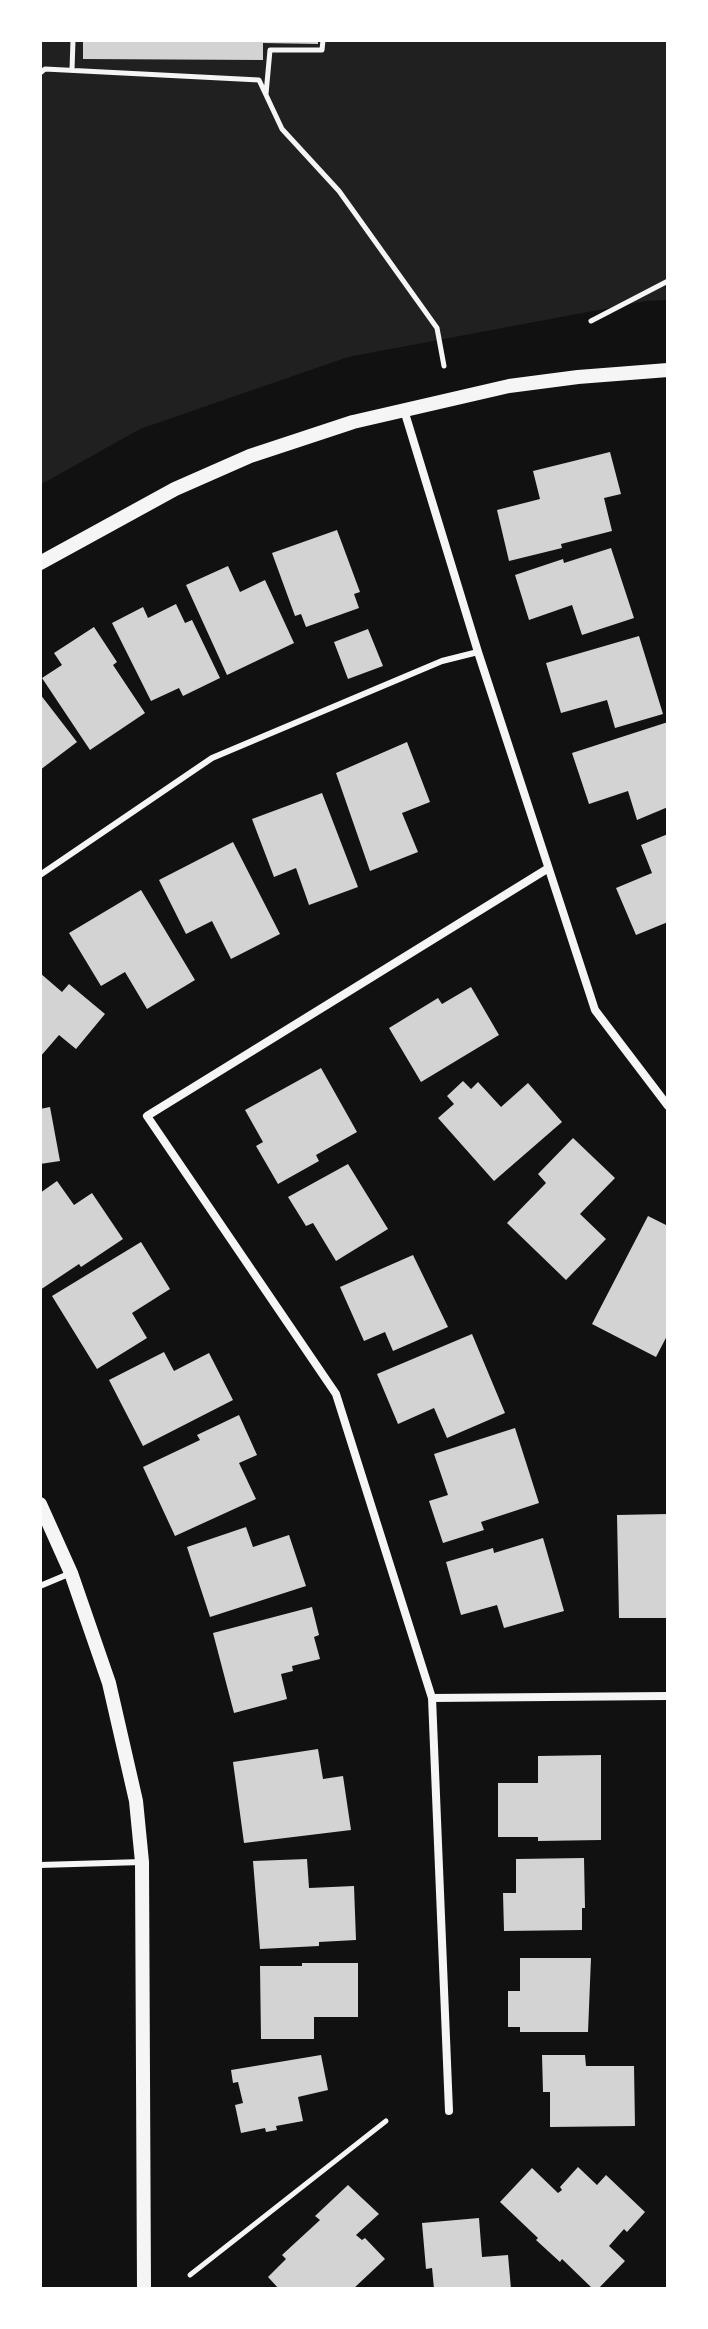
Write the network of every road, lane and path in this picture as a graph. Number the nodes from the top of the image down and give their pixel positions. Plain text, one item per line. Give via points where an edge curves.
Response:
1 (73, 40) edge
2 (323, 40) edge
3 (72, 70) junction
4 (40, 73) edge
5 (266, 95) junction
6 (668, 281) edge
7 (591, 321) dead end
8 (444, 366) dead end
9 (668, 370) edge
10 (404, 409) junction
11 (40, 563) edge
12 (478, 652) junction
13 (547, 869) junction
14 (40, 875) edge
15 (668, 1106) edge
16 (40, 1504) edge
17 (71, 1573) junction
18 (40, 1586) edge
19 (668, 1696) edge
20 (432, 1698) junction
21 (142, 1862) junction
22 (40, 1865) edge
23 (449, 2111) dead end
24 (386, 2121) dead end
25 (190, 2275) dead end
26 (144, 2289) edge

1 - 3 path
2 - 5 path via 322,50 270,50
3 - 4 path
3 - 5 path via 259,80
5 - 8 path via 282,129 339,191 437,328
6 - 7 path
9 - 10 street via 509,386
10 - 11 street via 250,456 175,489
10 - 12 street
12 - 13 street
12 - 14 lane via 442,661 212,758
13 - 15 street via 595,1010
13 - 20 street via 147,1116 336,1394
16 - 17 street
17 - 18 lane
17 - 21 street via 125,1746
19 - 20 street
20 - 23 street
21 - 22 lane
21 - 26 street
24 - 25 path

